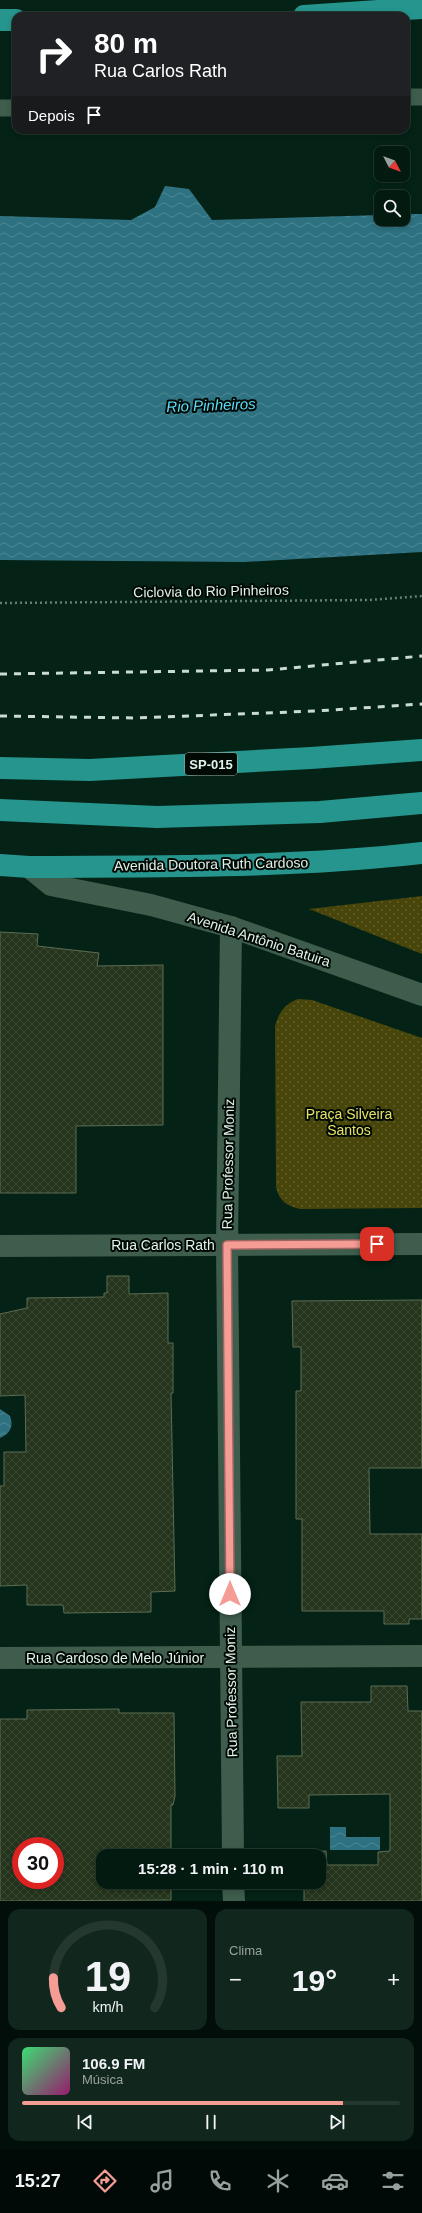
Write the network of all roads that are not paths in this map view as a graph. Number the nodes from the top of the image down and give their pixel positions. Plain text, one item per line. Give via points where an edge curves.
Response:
1 (422, 8) edge
2 (363, 12) edge
3 (0, 20) edge
4 (12, 20) edge
5 (410, 97) edge
6 (422, 97) edge
7 (0, 108) edge
8 (12, 108) edge
9 (422, 750) edge
10 (0, 768) edge
11 (422, 803) edge
12 (0, 810) edge
13 (422, 853) edge
14 (0, 865) edge
15 (29, 867) junction
16 (232, 927) junction
17 (422, 995) edge
18 (422, 1244) edge
19 (227, 1245) junction
20 (0, 1246) edge
21 (422, 1656) edge
22 (0, 1658) edge
23 (230, 1658) junction
24 (233, 1849) edge
25 (233, 1889) edge
26 (234, 1901) edge

1 - 2 highway
3 - 4 highway
5 - 6 lane
7 - 8 lane
9 - 10 highway, SP-015 via 90,770
11 - 12 highway via 320,812 157,817
13 - 15 highway, Avenida Doutora Ruth Cardoso via 368,859 237,865
14 - 15 highway, Avenida Doutora Ruth Cardoso
15 - 16 street, Avenida Antônio Batuira via 51,885 151,906
16 - 17 street, Avenida Antônio Batuira
16 - 19 street, Rua Professor Moniz
18 - 19 street, Rua Carlos Rath
19 - 20 street, Rua Carlos Rath
19 - 23 street, Rua Professor Moniz
21 - 23 street, Rua Cardoso de Melo Júnior
22 - 23 street, Rua Cardoso de Melo Júnior
23 - 24 street, Rua Professor Moniz
25 - 26 street

